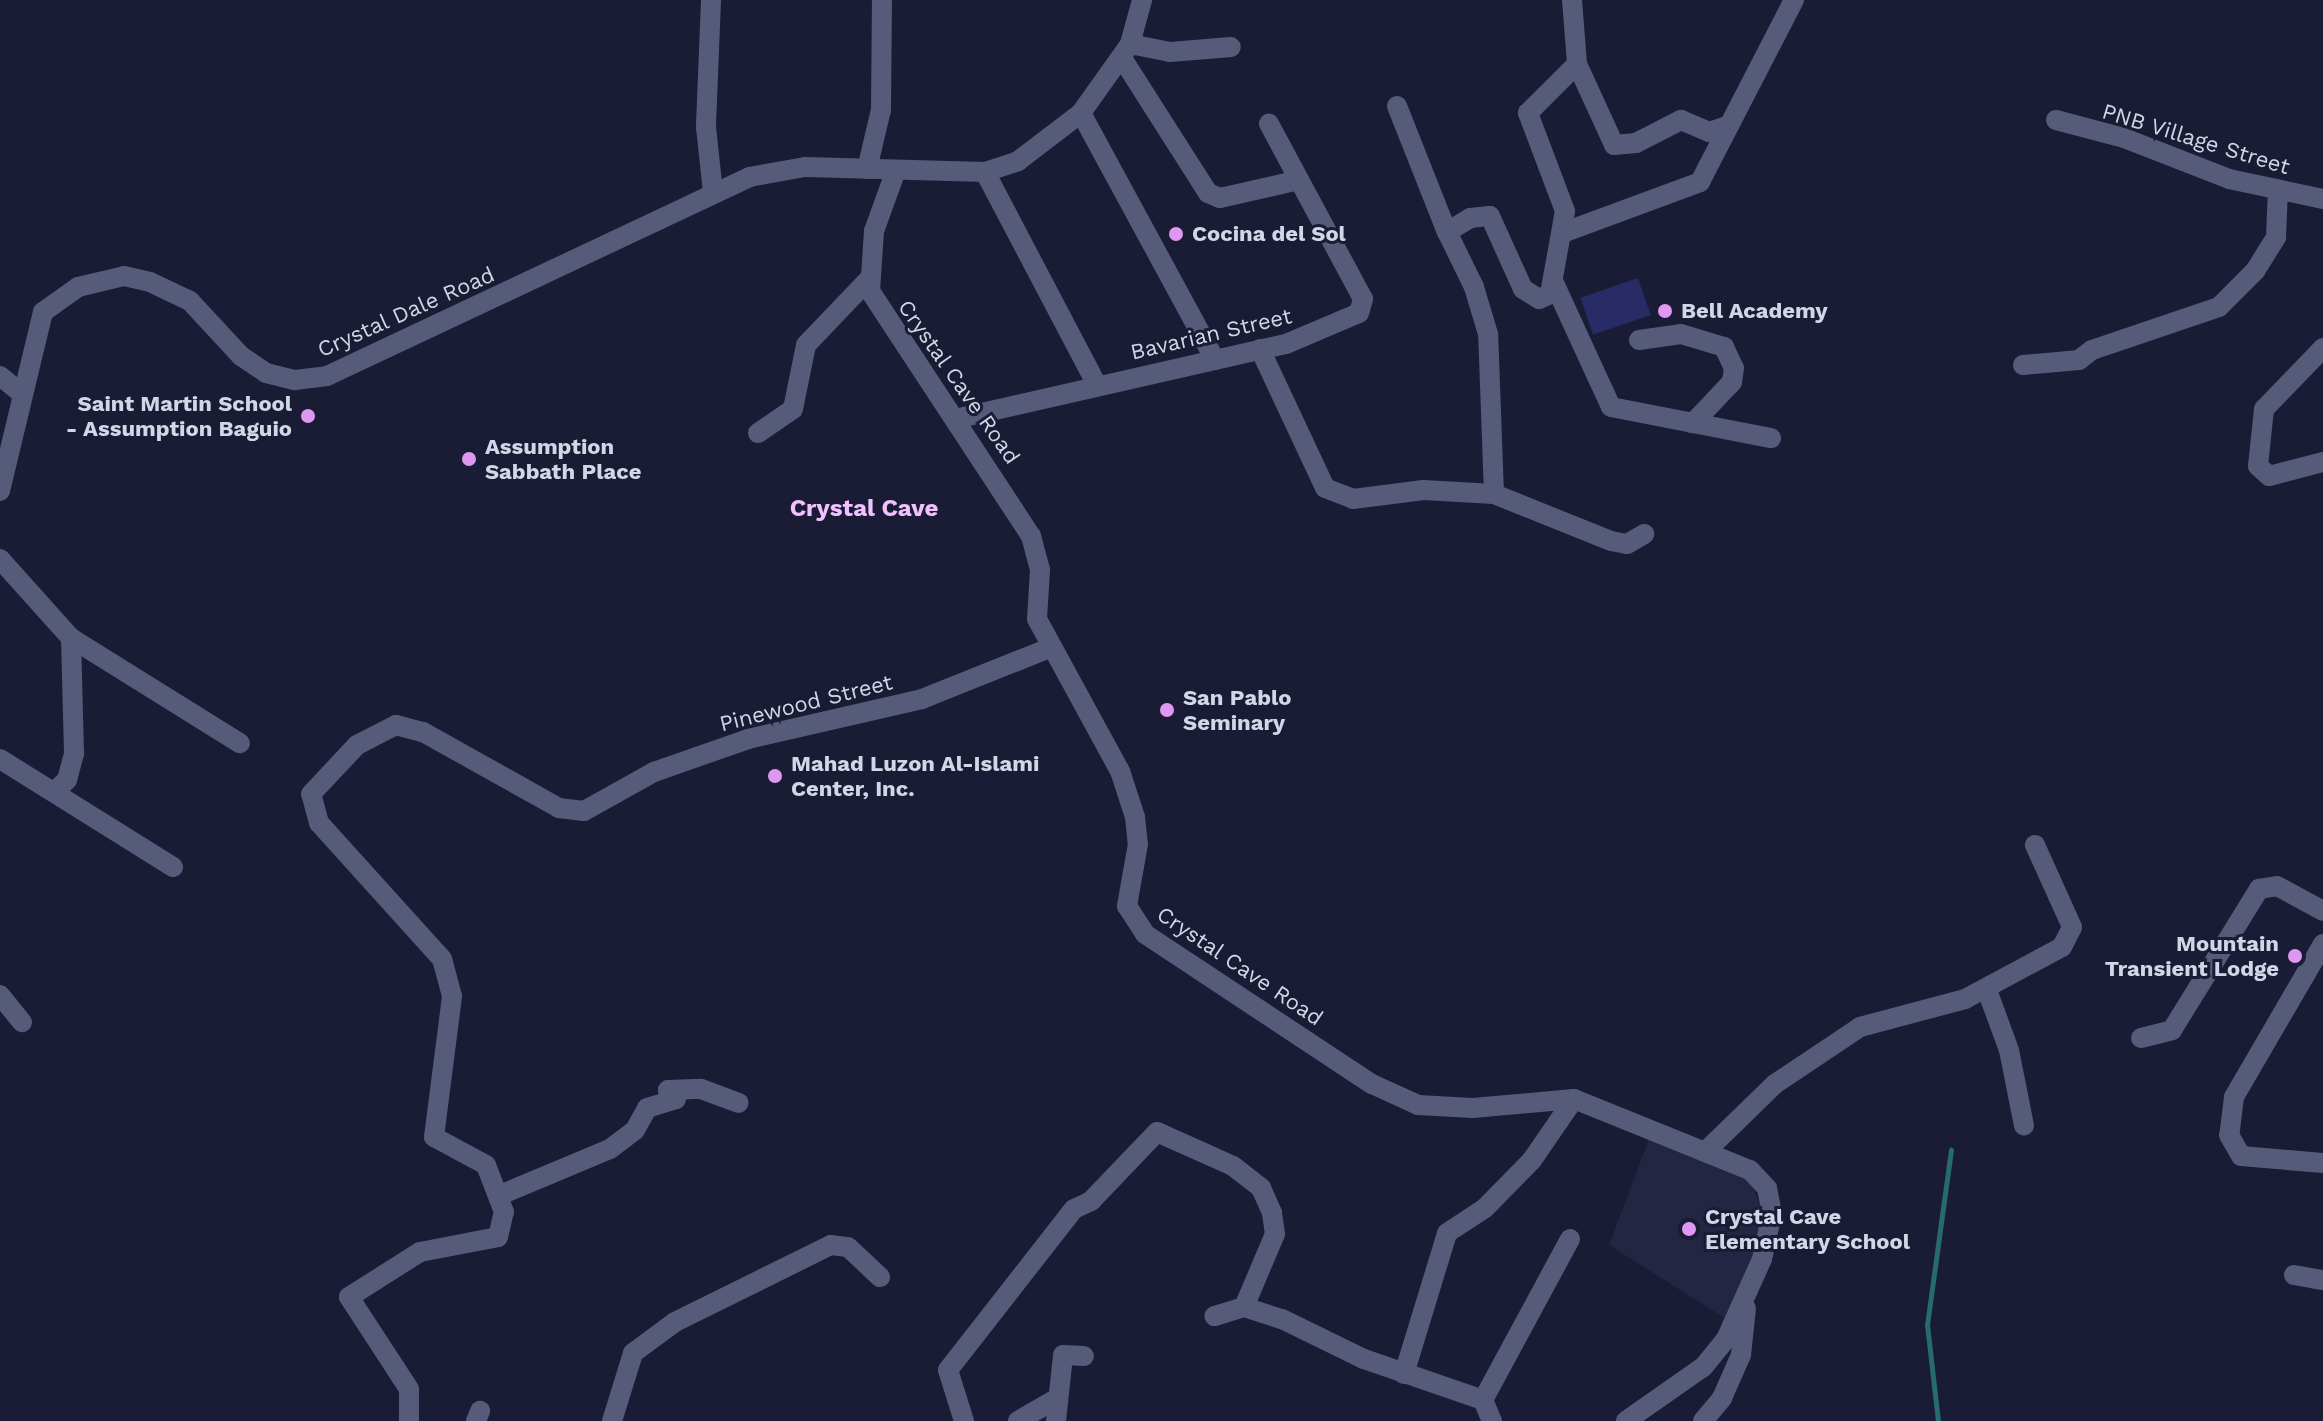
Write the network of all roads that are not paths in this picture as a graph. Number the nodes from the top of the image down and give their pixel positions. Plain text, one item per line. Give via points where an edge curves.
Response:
1 (711, 0) edge
2 (882, 0) edge
3 (1142, 0) edge
4 (1572, 0) edge
5 (1794, 0) edge
6 (1231, 47) dead end
7 (1126, 51) junction
8 (1577, 64) junction
9 (1397, 106) dead end
10 (1081, 113) junction
11 (2056, 120) dead end
12 (1269, 124) dead end
13 (1727, 126) junction
14 (867, 169) junction
15 (985, 172) junction
16 (895, 173) junction
17 (1299, 180) junction
18 (2278, 190) junction
19 (713, 192) junction
20 (2323, 199) edge
21 (1447, 232) junction
22 (1565, 232) junction
23 (869, 279) junction
24 (1554, 283) junction
25 (1639, 340) dead end
26 (2323, 348) edge
27 (1260, 349) junction
28 (1215, 360) junction
29 (2023, 365) dead end
30 (0, 376) edge
31 (1096, 383) junction
32 (21, 393) junction
33 (955, 419) junction
34 (1693, 423) junction
35 (758, 433) dead end
36 (1771, 438) dead end
37 (2323, 462) edge
38 (0, 491) edge
39 (1494, 494) junction
40 (1644, 534) dead end
41 (0, 559) edge
42 (71, 638) junction
43 (1052, 647) junction
44 (240, 743) dead end
45 (0, 759) edge
46 (54, 792) junction
47 (2035, 845) dead end
48 (173, 867) dead end
49 (2323, 911) edge
50 (2323, 944) edge
51 (1987, 990) junction
52 (0, 995) edge
53 (22, 1022) dead end
54 (2141, 1038) dead end
55 (1574, 1099) junction
56 (739, 1103) dead end
57 (2024, 1126) dead end
58 (1705, 1152) junction
59 (2323, 1163) edge
60 (500, 1195) junction
61 (1570, 1239) dead end
62 (2294, 1275) dead end
63 (880, 1277) dead end
64 (2323, 1280) edge
65 (1745, 1304) junction
66 (1244, 1307) junction
67 (1214, 1316) dead end
68 (1084, 1356) dead end
69 (1404, 1374) junction
70 (1056, 1399) junction
71 (1483, 1400) junction
72 (409, 1421) edge
73 (612, 1421) edge
74 (964, 1421) edge
75 (1018, 1421) edge
76 (1056, 1421) edge
77 (1492, 1421) edge
78 (1626, 1421) edge
79 (1703, 1421) edge

1 - 19 street via 706,127
2 - 14 street via 883,88
3 - 7 street
4 - 8 street
5 - 13 street
6 - 7 street
7 - 10 street
7 - 17 street via 1208,193 1220,198
8 - 13 street via 1614,145 1636,143 1681,120 1713,133
8 - 22 street via 1528,113 1565,211
9 - 21 street
10 - 15 street via 1044,146
10 - 28 street
11 - 18 street, PNB Village Street
12 - 17 street, Bavarian Street
13 - 22 street via 1707,174 1690,190
14 - 16 street, Crystal Dale Road
14 - 19 street, Crystal Dale Road via 777,170
15 - 16 street
15 - 31 street
16 - 23 street, Crystal Cave Road via 874,231
17 - 27 street, Bavarian Street via 1363,306 1350,321
18 - 20 street, PNB Village Street
18 - 29 street via 2276,237 2255,271 2219,307 2092,350 2079,360
19 - 32 street, Crystal Dale Road via 384,352 308,379 266,373 241,356 190,301 173,292 124,276 100,280 48,304
21 - 24 street via 1483,213 1490,216 1528,295 1547,297
21 - 39 street via 1474,287 1488,334
22 - 24 street
23 - 33 street, Crystal Cave Road via 887,324
23 - 35 street via 806,345 793,409
24 - 34 street via 1611,407
25 - 34 street via 1703,336 1716,340 1730,355 1732,382
26 - 37 street via 2264,409 2258,466 2269,476
27 - 28 street, Bavarian Street
27 - 39 street via 1325,488 1353,499 1423,490
28 - 31 street, Bavarian Street
30 - 32 street
31 - 33 street, Bavarian Street
32 - 38 street, Crystal Dale Road
33 - 43 street, Crystal Cave Road via 1031,536 1040,570 1037,619
34 - 36 street
39 - 40 street via 1622,543
41 - 42 street
42 - 44 street
42 - 46 street via 74,753 67,780
43 - 55 street, Crystal Cave Road via 1127,788 1138,844 1127,906 1145,934 1372,1084 1418,1105 1473,1108
43 - 60 street, Pinewood Street via 1015,667 922,699 748,739 641,778 584,811 559,808 408,728 376,732 339,762 311,794 312,812 442,959 452,996 434,1137 486,1165
45 - 46 street
46 - 48 street
47 - 51 street via 2068,914 2071,935 2062,947
49 - 54 street via 2266,886 2172,1030
50 - 59 street via 2234,1097 2229,1135 2241,1156
51 - 57 street via 2009,1050
51 - 58 street via 1860,1027 1775,1084
52 - 53 street
55 - 58 street, Crystal Cave Road
55 - 69 street via 1532,1160 1485,1208 1447,1233
56 - 60 street via 701,1089 668,1090 676,1099 647,1108 635,1130 610,1149
58 - 65 street, Crystal Cave Road via 1750,1170 1772,1201
60 - 72 street via 504,1222 498,1237 420,1252 349,1297 409,1389
61 - 71 street
62 - 64 street
63 - 73 street via 848,1247 831,1245 675,1322 633,1353
65 - 78 street via 1714,1357
65 - 79 street, Crystal Cave Road via 1741,1355 1722,1398
66 - 67 street
66 - 69 street
66 - 74 street via 1275,1234 1267,1199 1233,1166 1157,1132 1091,1201 1074,1209 948,1370
68 - 70 street via 1063,1355
69 - 71 street
70 - 75 street
70 - 76 street
71 - 77 street

